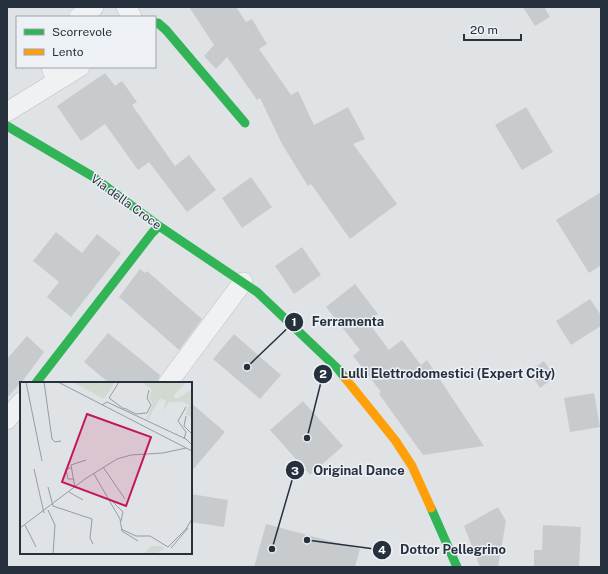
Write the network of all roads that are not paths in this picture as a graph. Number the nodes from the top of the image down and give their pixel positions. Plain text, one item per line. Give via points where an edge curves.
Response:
1 (94, 7) edge
2 (126, 7) edge
3 (80, 16) edge
4 (131, 16) edge
5 (156, 23) edge
6 (77, 68) edge
7 (53, 75) edge
8 (7, 112) edge
9 (244, 123) dead end
10 (7, 126) edge
11 (159, 226) junction
12 (243, 282) junction
13 (37, 382) edge
14 (169, 382) edge
15 (20, 403) edge
16 (7, 420) edge
17 (457, 567) edge

1 - 3 street
2 - 4 street
5 - 9 street via 166,30
6 - 7 street
7 - 8 street
10 - 11 street, Via della Croce via 92,176
11 - 12 street, Via della Croce
11 - 13 street
12 - 14 street
12 - 17 street, Via della Croce via 257,292 338,369 395,440 412,466
15 - 16 street

